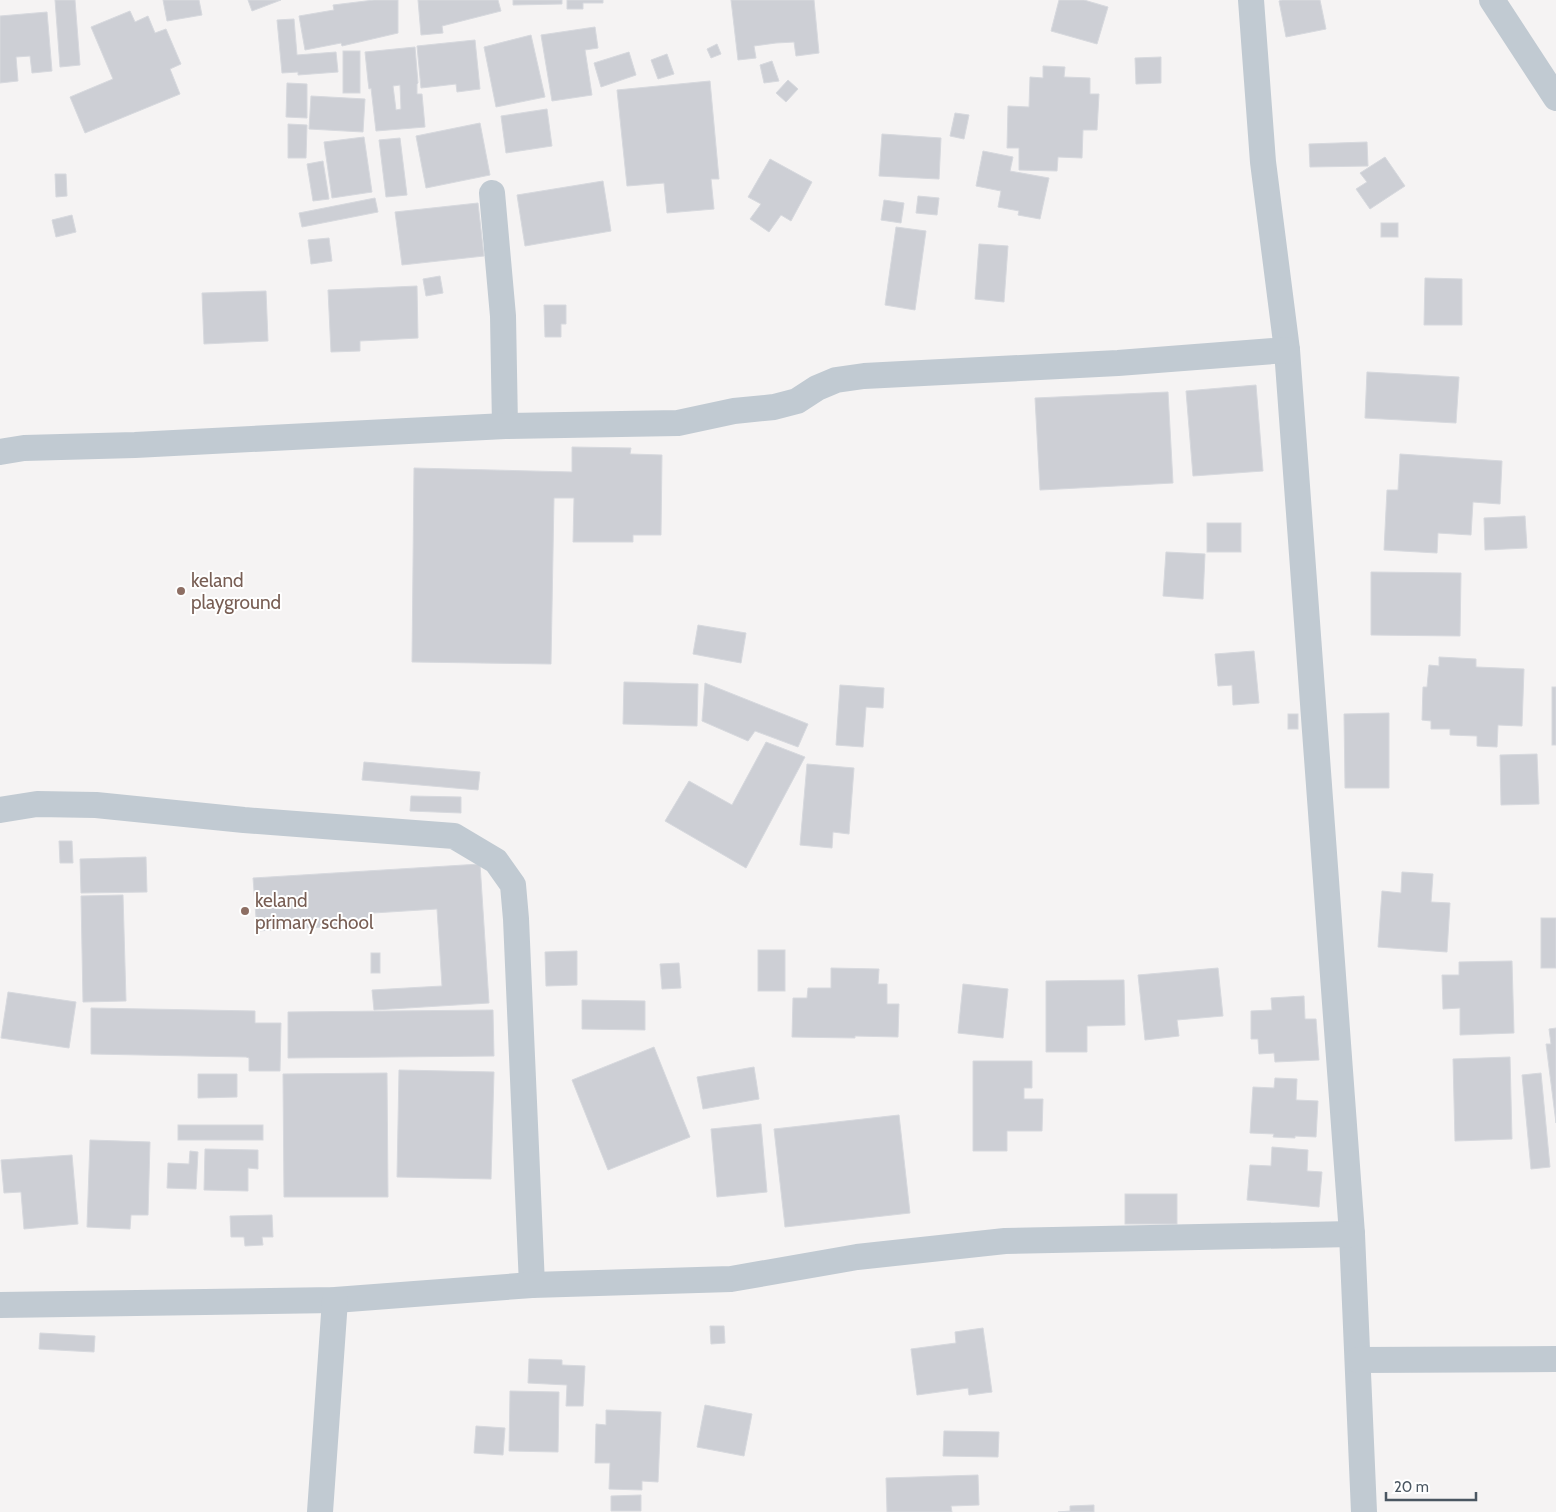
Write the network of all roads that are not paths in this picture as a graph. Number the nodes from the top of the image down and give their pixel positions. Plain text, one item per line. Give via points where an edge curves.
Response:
1 (1251, 0) edge
2 (1492, 0) edge
3 (1556, 98) edge
4 (492, 193) dead end
5 (1287, 350) junction
6 (504, 426) junction
7 (0, 452) edge
8 (0, 810) edge
9 (1352, 1234) junction
10 (532, 1285) junction
11 (335, 1300) junction
12 (0, 1305) edge
13 (1556, 1359) edge
14 (1358, 1360) junction
15 (320, 1512) edge
16 (1364, 1512) edge

1 - 5 street via 1263,162
2 - 3 street
4 - 6 street via 503,316
5 - 6 street via 1118,363 864,376 836,380 797,401 774,407 734,411 678,423
5 - 9 street
6 - 7 street via 24,448
8 - 10 street via 37,804 96,805 454,836 496,861 513,885 516,919
9 - 10 street via 1005,1241 857,1257 731,1279
9 - 14 street
10 - 11 street
11 - 12 street
11 - 15 street
13 - 14 street
14 - 16 street

